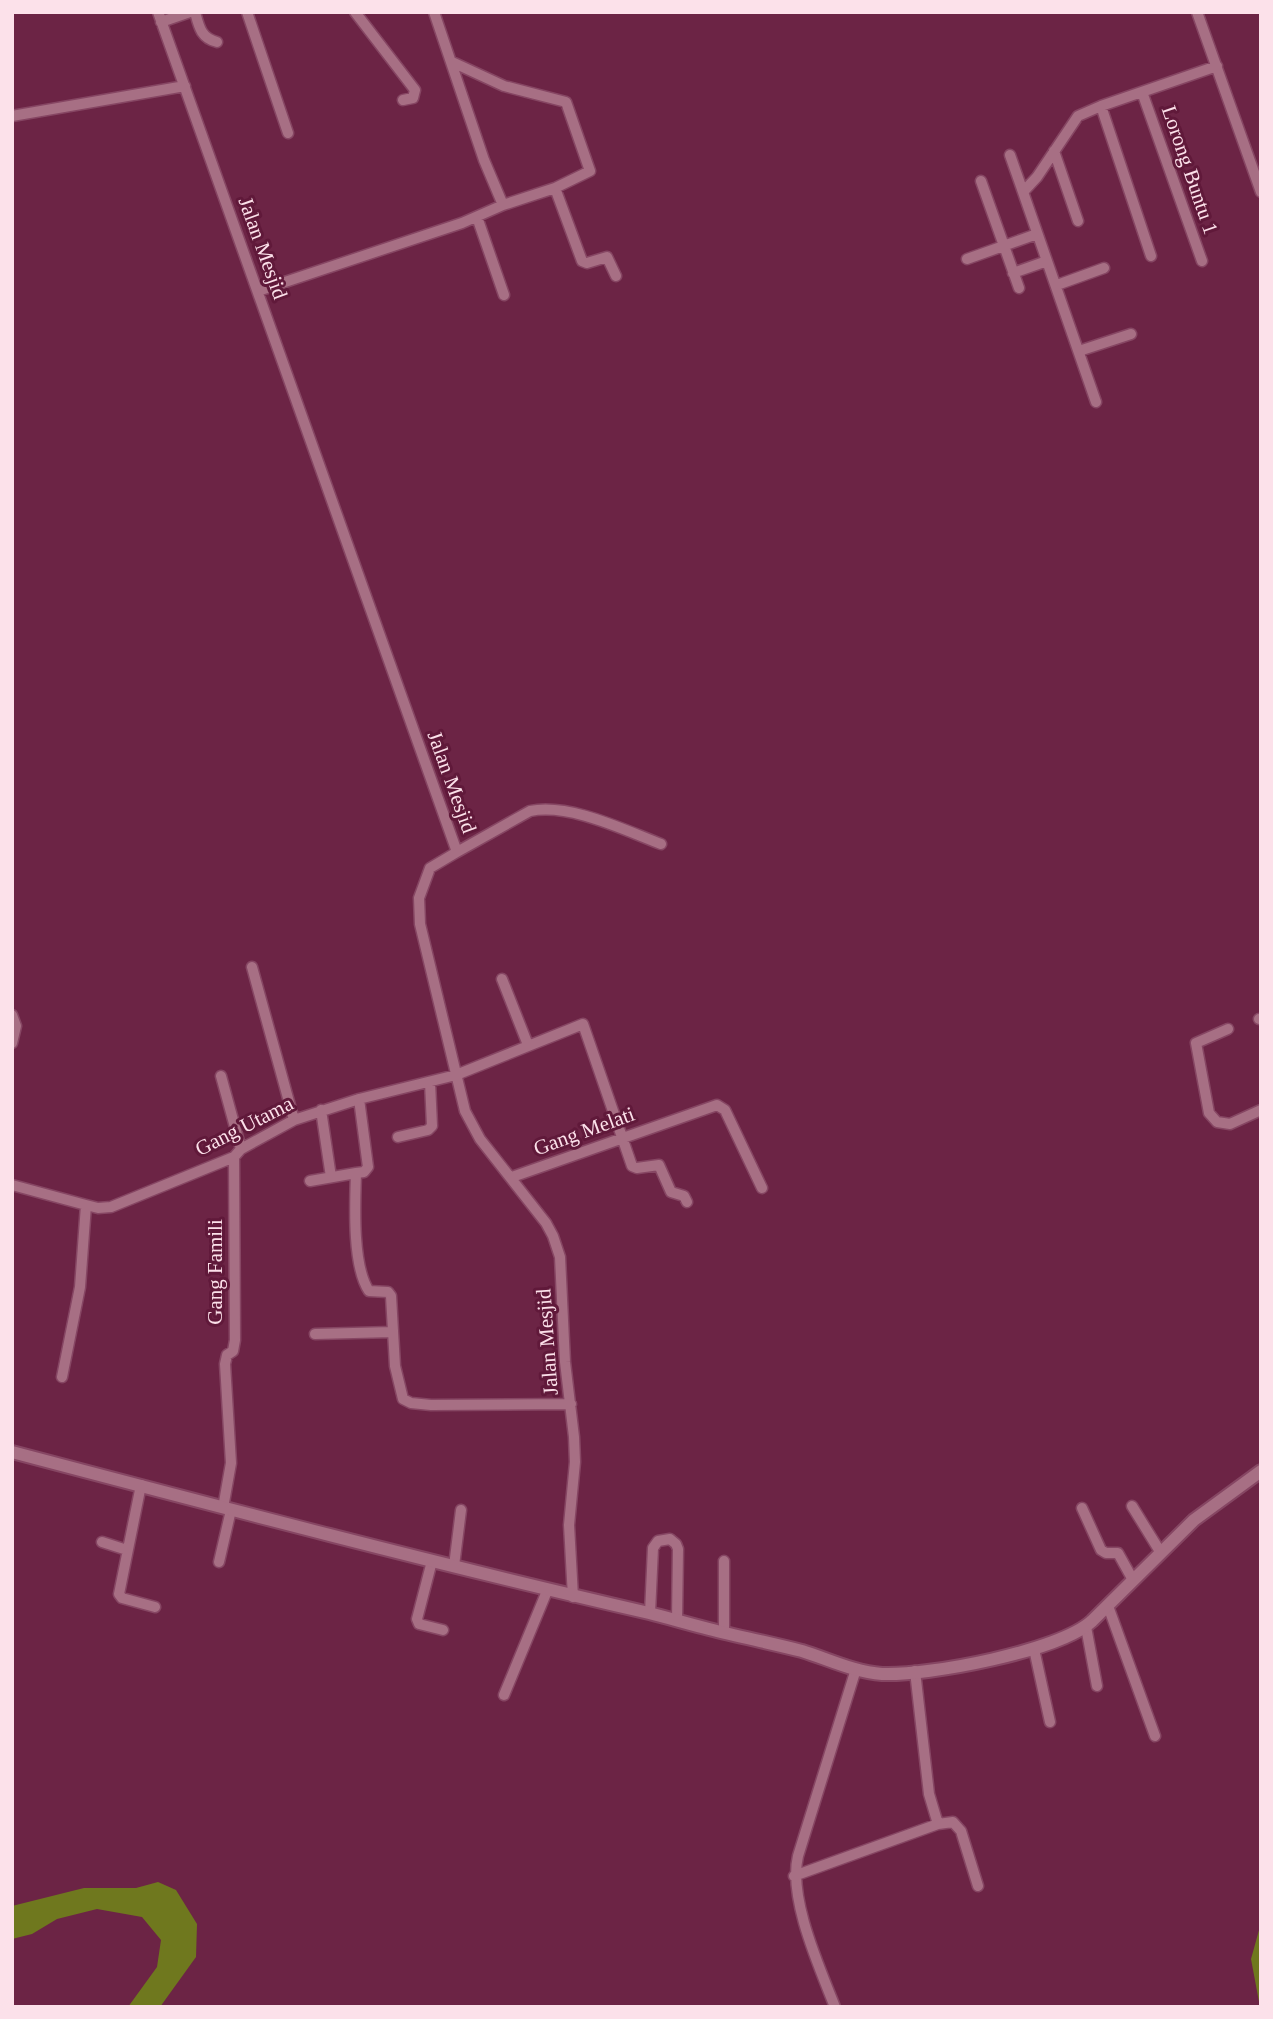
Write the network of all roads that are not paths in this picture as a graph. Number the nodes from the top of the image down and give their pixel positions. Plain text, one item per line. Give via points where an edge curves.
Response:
1 (193, 12) edge
2 (247, 12) edge
3 (355, 12) edge
4 (434, 12) edge
5 (1197, 12) edge
6 (160, 17) edge
7 (217, 42) dead end
8 (452, 62) junction
9 (1217, 66) junction
10 (184, 86) junction
11 (1142, 92) junction
12 (403, 100) dead end
13 (1101, 106) junction
14 (12, 117) edge
15 (288, 134) dead end
16 (1054, 151) junction
17 (1010, 155) dead end
18 (1256, 162) edge
19 (981, 181) dead end
20 (555, 188) junction
21 (1023, 192) junction
22 (1261, 192) edge
23 (503, 205) junction
24 (477, 217) junction
25 (1078, 221) dead end
26 (1037, 234) junction
27 (1003, 247) junction
28 (1152, 256) dead end
29 (967, 259) dead end
30 (1047, 261) junction
31 (1202, 261) dead end
32 (1104, 268) dead end
33 (1013, 273) junction
34 (616, 276) dead end
35 (1056, 285) junction
36 (1019, 288) dead end
37 (258, 291) junction
38 (504, 295) dead end
39 (1131, 334) dead end
40 (1079, 351) junction
41 (1096, 402) dead end
42 (661, 844) dead end
43 (457, 852) junction
44 (252, 967) dead end
45 (502, 979) dead end
46 (12, 1015) edge
47 (1227, 1029) dead end
48 (12, 1043) edge
49 (528, 1045) junction
50 (456, 1075) junction
51 (221, 1076) dead end
52 (430, 1082) junction
53 (359, 1099) junction
54 (321, 1110) junction
55 (1261, 1110) edge
56 (294, 1119) junction
57 (398, 1137) dead end
58 (621, 1138) junction
59 (237, 1153) junction
60 (356, 1173) junction
61 (331, 1177) junction
62 (512, 1177) junction
63 (310, 1181) dead end
64 (12, 1185) edge
65 (762, 1188) dead end
66 (687, 1202) dead end
67 (86, 1205) junction
68 (392, 1332) junction
69 (315, 1334) dead end
70 (62, 1377) dead end
71 (571, 1404) junction
72 (12, 1452) edge
73 (1261, 1471) edge
74 (141, 1485) junction
75 (1132, 1506) dead end
76 (1083, 1508) dead end
77 (227, 1509) junction
78 (461, 1510) dead end
79 (102, 1542) dead end
80 (127, 1550) junction
81 (1161, 1553) junction
82 (432, 1561) junction
83 (724, 1561) dead end
84 (219, 1562) dead end
85 (454, 1566) junction
86 (1133, 1580) junction
87 (547, 1591) junction
88 (573, 1597) junction
89 (1108, 1606) junction
90 (155, 1607) dead end
91 (650, 1613) junction
92 (677, 1620) junction
93 (1086, 1627) junction
94 (443, 1630) dead end
95 (724, 1633) junction
96 (1034, 1649) junction
97 (856, 1669) junction
98 (915, 1671) junction
99 (1097, 1686) dead end
100 (504, 1695) dead end
101 (1050, 1722) dead end
102 (1155, 1736) dead end
103 (938, 1825) junction
104 (794, 1876) junction
105 (978, 1886) dead end
106 (835, 2007) edge

1 - 6 street
1 - 7 street via 202,33
2 - 15 street
3 - 12 street via 415,90 412,98
4 - 8 street
5 - 9 street
6 - 10 street, Jalan Mesjid
8 - 20 street via 504,86 567,103 590,171
8 - 23 street
9 - 11 street
9 - 18 street
10 - 14 street
10 - 37 street, Jalan Mesjid
11 - 13 street
11 - 31 street, Lorong Buntu 1
13 - 16 street via 1077,116
13 - 28 street
16 - 21 street
16 - 25 street
17 - 21 street
18 - 22 street
19 - 27 street
20 - 23 street
20 - 34 street via 584,263 607,257
21 - 26 street
23 - 24 street
24 - 37 street
24 - 38 street
26 - 27 street
26 - 30 street
27 - 29 street
27 - 33 street
30 - 33 street
30 - 35 street
32 - 35 street
33 - 36 street
35 - 40 street
37 - 43 street, Jalan Mesjid
39 - 40 street
40 - 41 street
42 - 43 street via 608,824 542,808
43 - 50 street, Jalan Mesjid via 430,868 419,909
44 - 56 street
45 - 49 street
46 - 48 street via 16,1026
47 - 55 street via 1196,1043 1209,1113 1217,1122 1230,1124
49 - 50 street, Gang Utama
49 - 58 street, Gang Utama via 583,1024
50 - 52 street, Gang Utama
50 - 62 street, Jalan Mesjid via 473,1129
51 - 59 street, Gang Famili
52 - 53 street, Gang Utama
52 - 57 street via 432,1126
53 - 54 street, Gang Utama
53 - 60 street via 368,1167
54 - 56 street, Gang Utama
54 - 61 street
56 - 59 street, Gang Utama
58 - 62 street, Gang Melati
58 - 65 street, Gang Melati via 711,1106 722,1107
58 - 66 street via 633,1168 659,1165 671,1192
59 - 67 street, Gang Utama via 119,1204
59 - 77 street, Gang Famili via 235,1340 225,1364 232,1463
60 - 61 street
60 - 68 street via 356,1233 363,1279 369,1291 390,1294
61 - 63 street
62 - 71 street, Jalan Mesjid via 546,1223 557,1247
64 - 67 street, Gang Utama
67 - 70 street via 80,1287
68 - 69 street
68 - 71 street via 397,1381 406,1402
71 - 88 street, Jalan Mesjid
72 - 74 street
73 - 81 street via 1206,1510
74 - 77 street
74 - 80 street
75 - 81 street
76 - 86 street via 1101,1550 1118,1553
77 - 82 street
77 - 84 street, Gang Famili
78 - 85 street
79 - 80 street
80 - 90 street via 119,1595
81 - 86 street
82 - 85 street
82 - 94 street via 417,1619 422,1626
83 - 95 street
85 - 87 street
86 - 89 street
87 - 88 street
87 - 100 street
88 - 91 street
89 - 93 street
89 - 102 street
91 - 92 street
91 - 92 street via 653,1548 658,1541 670,1539 678,1549
92 - 95 street
93 - 96 street
93 - 99 street
95 - 97 street
96 - 98 street
96 - 101 street
97 - 98 street via 883,1674
97 - 104 street
98 - 103 street via 929,1794
103 - 104 street
103 - 105 street via 953,1822 961,1831
104 - 106 street

